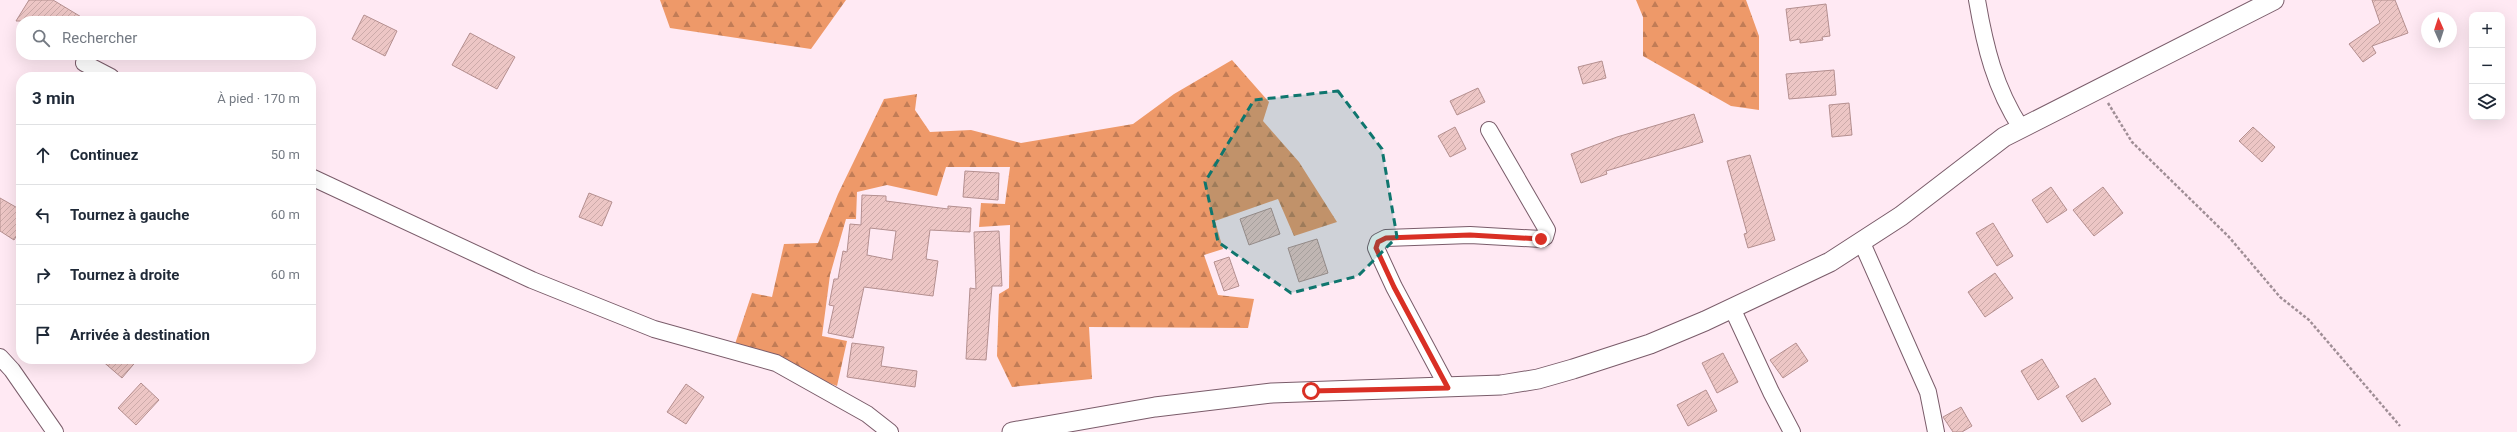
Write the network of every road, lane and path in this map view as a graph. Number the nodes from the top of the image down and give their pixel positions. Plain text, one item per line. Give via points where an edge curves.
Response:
1 (1977, 0) edge
2 (2274, 0) edge
3 (84, 63) dead end
4 (101, 72) edge
5 (2099, 89) junction
6 (2021, 128) junction
7 (1489, 130) dead end
8 (316, 179) edge
9 (1862, 243) junction
10 (1732, 308) junction
11 (0, 357) edge
12 (1448, 388) junction
13 (2400, 426) dead end
14 (55, 432) edge
15 (890, 432) edge
16 (1012, 432) edge
17 (1792, 432) edge
18 (1936, 432) edge

1 - 6 street via 1994,78 2007,107
2 - 5 street via 2194,38
3 - 4 street
5 - 6 street
5 - 13 path via 2132,142 2229,237 2280,297 2309,320
6 - 9 street via 1986,150
7 - 12 street via 1547,230 1545,237 1541,239 1470,235 1386,238 1378,242 1376,248
8 - 15 street via 532,280 654,329 776,363 867,414
9 - 10 street via 1830,262
9 - 18 street via 1928,392
10 - 12 street via 1677,334 1538,379 1501,385
10 - 17 street
11 - 14 street
12 - 16 street via 1272,393 1155,407

